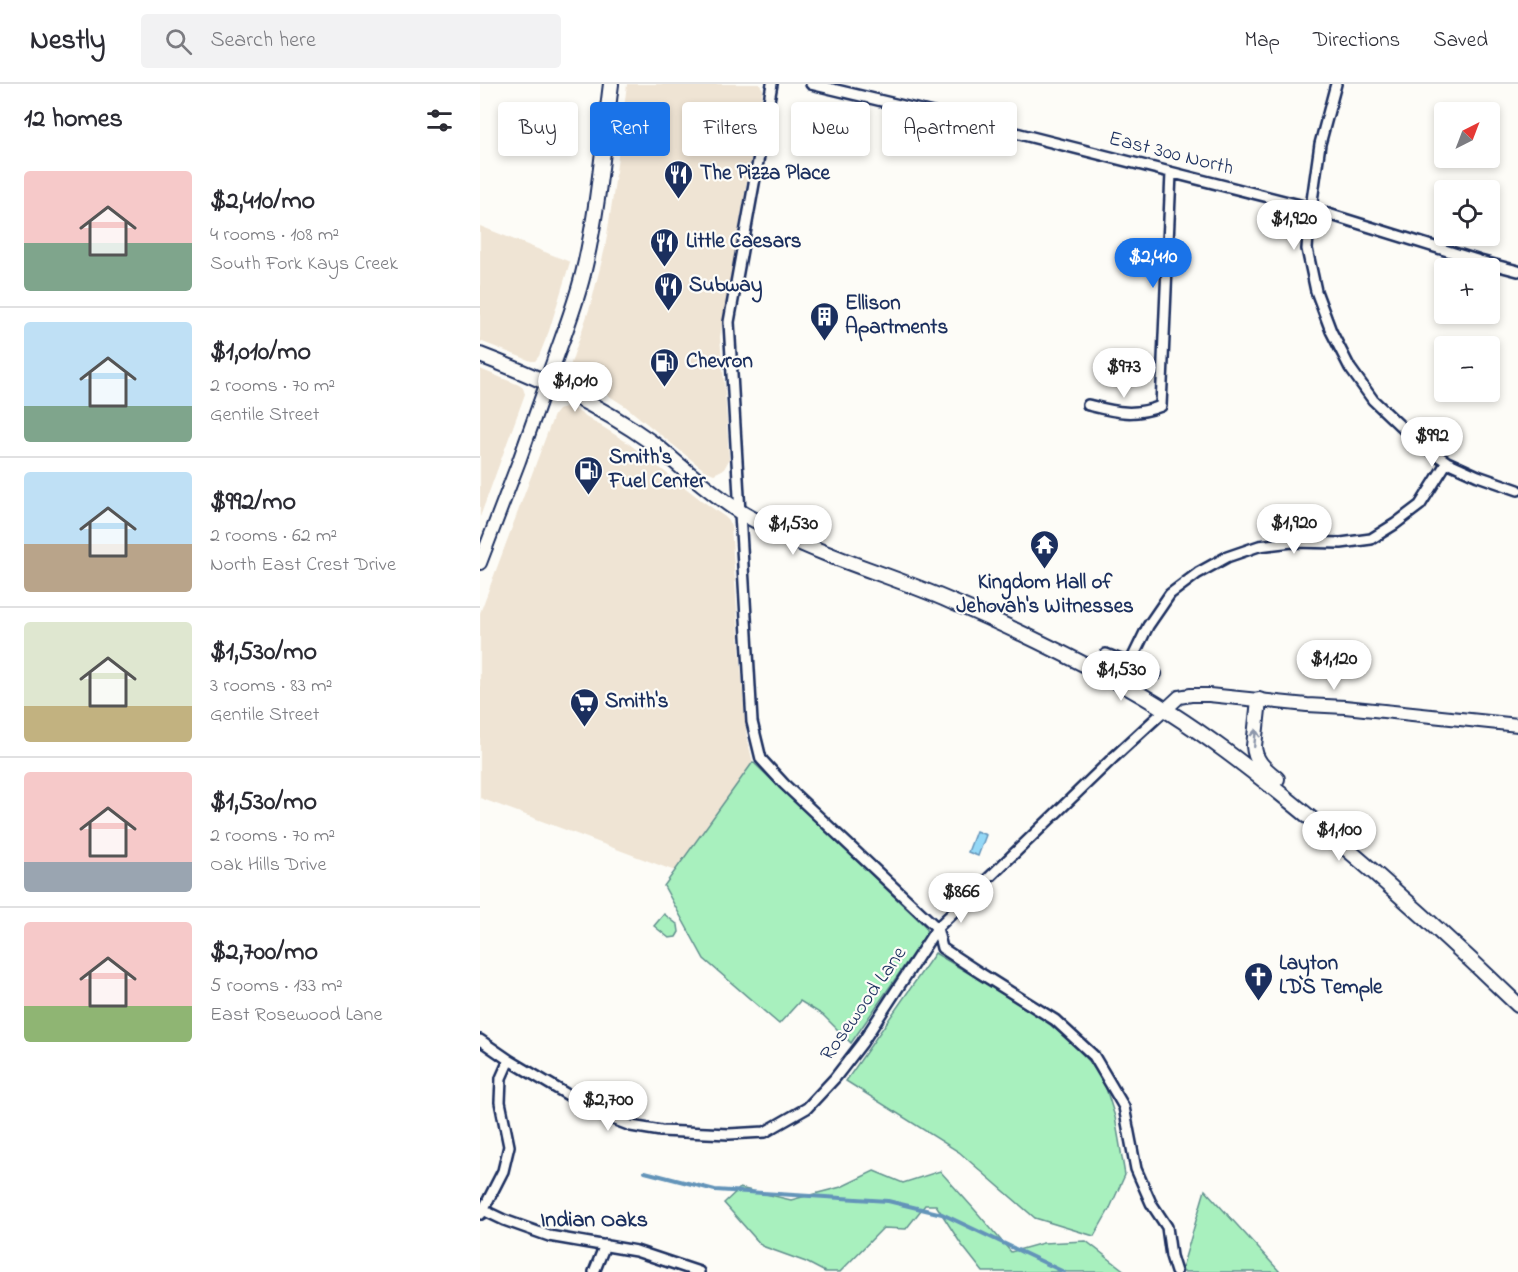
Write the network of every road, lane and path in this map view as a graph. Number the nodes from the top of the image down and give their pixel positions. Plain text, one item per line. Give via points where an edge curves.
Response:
1 (611, 84) edge
2 (772, 84) edge
3 (811, 84) edge
4 (1336, 84) edge
5 (1171, 173) junction
6 (1310, 208) junction
7 (1518, 270) edge
8 (480, 355) edge
9 (547, 382) junction
10 (1088, 405) dead end
11 (1447, 462) junction
12 (1518, 490) edge
13 (739, 511) junction
14 (480, 564) edge
15 (1106, 654) dead end
16 (1130, 663) junction
17 (1156, 674) dead end
18 (1259, 700) junction
19 (1165, 710) junction
20 (1518, 725) edge
21 (1326, 830) junction
22 (937, 928) junction
23 (1518, 1005) edge
24 (480, 1040) edge
25 (509, 1060) junction
26 (482, 1213) edge
27 (605, 1245) junction
28 (594, 1272) edge
29 (699, 1272) edge
30 (1176, 1272) edge

1 - 9 main road via 589,246 579,290
2 - 13 street via 729,322
3 - 5 street, East 300 North
4 - 6 street via 1320,144
5 - 6 street, East 300 North
5 - 10 street via 1161,406 1146,412 1119,412
6 - 7 street, East 300 North
6 - 11 street via 1307,249 1316,291 1350,368 1373,400 1414,439
8 - 9 main road
9 - 13 main road via 617,419
9 - 14 street
11 - 12 street
11 - 16 street via 1419,505 1371,539 1259,546 1198,573 1170,594
13 - 19 main road via 831,556 1006,626
13 - 22 street via 752,722 761,759
15 - 16 street
16 - 17 street
18 - 19 street via 1191,695 1179,697
18 - 20 street
21 -> 18 main road via 1256,758
19 - 21 main road via 1263,779
19 - 22 street, Rosewood Lane
21 - 23 main road
22 - 25 street, Rosewood Lane via 835,1078 807,1108 765,1132 672,1132 632,1126 600,1114
22 - 30 street via 942,948 1055,1020 1094,1056 1124,1107 1136,1169 1167,1227
24 - 25 street
25 - 26 street via 501,1078 500,1102 509,1146 503,1170
26 - 27 street via 549,1236
27 - 28 street
27 - 29 street

